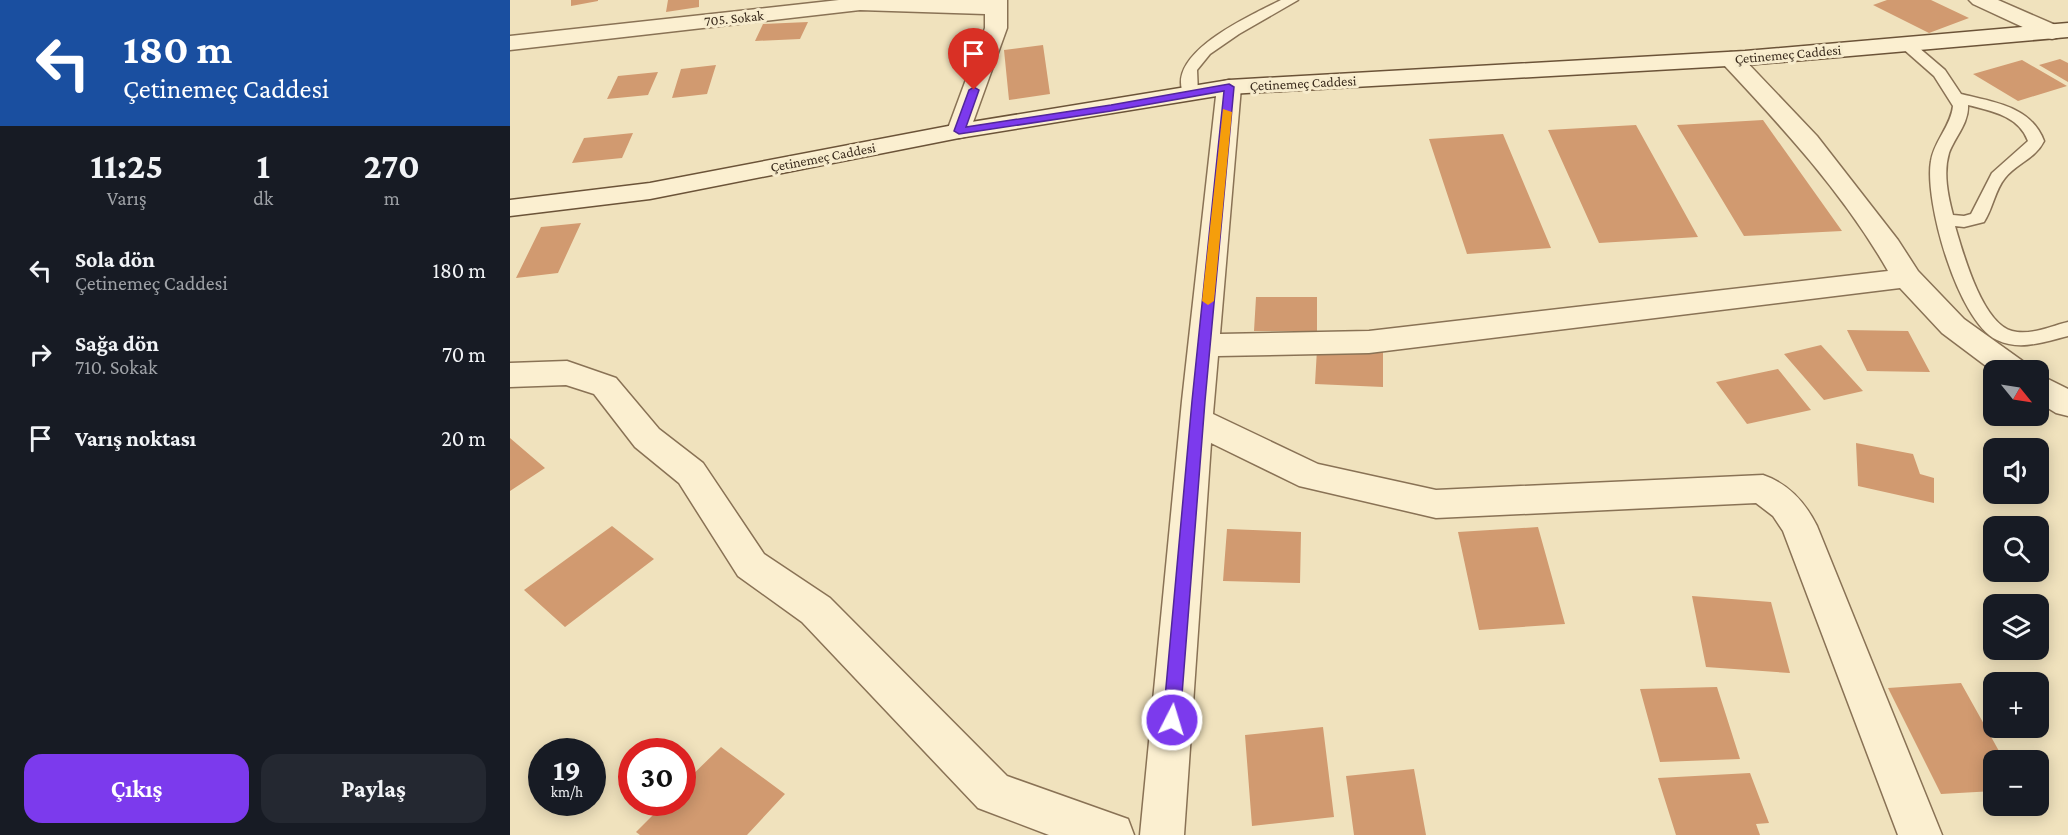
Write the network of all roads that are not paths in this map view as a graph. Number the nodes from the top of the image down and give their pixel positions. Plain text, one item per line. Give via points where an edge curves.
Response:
1 (1291, 0) edge
2 (1980, 0) edge
3 (839, 3) edge
4 (995, 4) edge
5 (2060, 31) edge
6 (510, 43) edge
7 (1906, 44) junction
8 (1731, 59) junction
9 (1229, 87) junction
10 (1190, 94) junction
11 (1958, 98) junction
12 (959, 131) junction
13 (510, 208) edge
14 (1945, 219) junction
15 (1907, 278) junction
16 (2068, 329) edge
17 (1989, 340) junction
18 (1204, 345) junction
19 (2005, 360) edge
20 (510, 375) edge
21 (2049, 393) edge
22 (2068, 404) edge
23 (1197, 421) junction
24 (1112, 835) edge
25 (1162, 835) edge
26 (1920, 835) edge

1 - 10 lane via 1200,55 1190,70
2 - 5 street
3 - 4 street, 705. Sokak
3 - 6 street, 705. Sokak
4 - 12 street via 996,28
5 - 7 street, Çetinemeç Caddesi
7 - 8 street, Çetinemeç Caddesi
7 - 11 lane via 1940,73
8 - 9 street, Çetinemeç Caddesi
8 - 15 street via 1808,141 1888,246
9 - 10 street, Çetinemeç Caddesi
9 - 18 street
10 - 12 street, Çetinemeç Caddesi
11 - 14 lane via 1961,114 1938,162 1939,199
11 - 14 lane via 2017,117 2031,128 2036,141 2029,152 2008,165 1993,182 1978,218 1964,222
12 - 13 street, Çetinemeç Caddesi via 650,191
14 - 17 lane via 1966,287 1987,323
15 - 17 street via 1953,326
15 - 18 street via 1369,342
16 - 17 lane via 2021,340
17 - 19 street
18 - 23 street
20 - 24 street via 567,373 605,386 647,438 691,473 751,565 816,610 993,793
21 - 22 street
23 - 25 street
23 - 26 street via 1311,476 1436,504 1763,489 1786,506 1800,526

